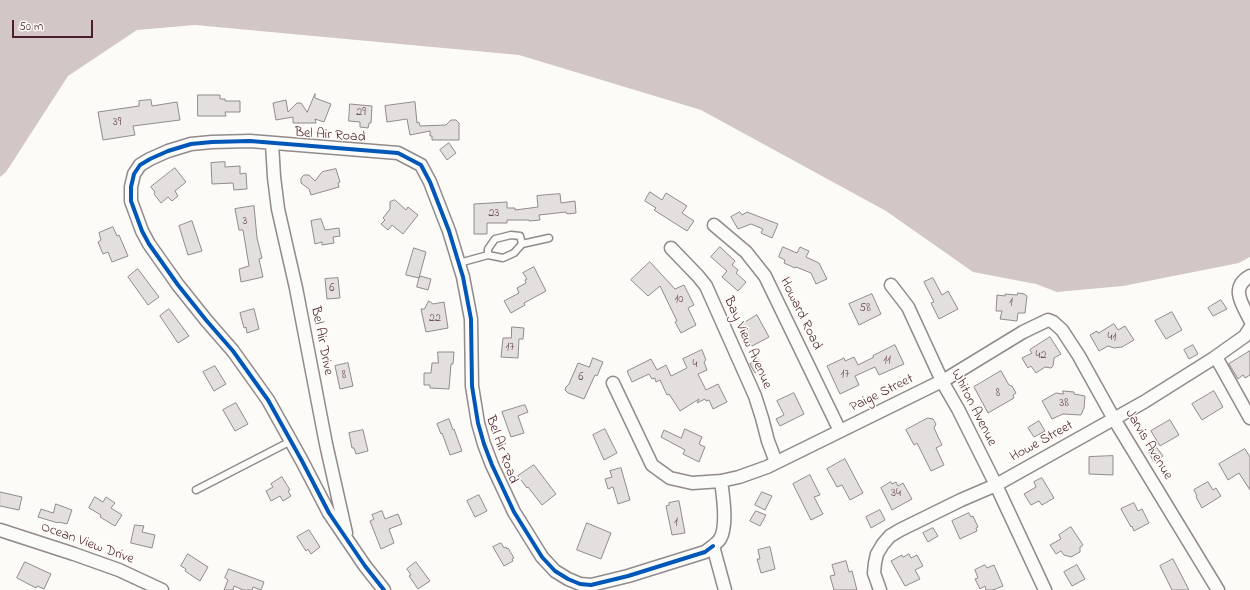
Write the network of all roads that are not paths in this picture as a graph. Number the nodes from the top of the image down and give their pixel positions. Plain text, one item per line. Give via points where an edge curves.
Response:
1 (272, 143) junction
2 (714, 225) dead end
3 (549, 238) dead end
4 (522, 244) junction
5 (671, 248) dead end
6 (488, 255) junction
7 (459, 263) junction
8 (1250, 276) edge
9 (891, 285) dead end
10 (1048, 320) joint
11 (1250, 320) edge
12 (1250, 328) edge
13 (1216, 357) junction
14 (942, 381) junction
15 (613, 383) dead end
16 (1250, 418) edge
17 (1114, 419) junction
18 (840, 431) junction
19 (291, 441) junction
20 (776, 462) junction
21 (721, 481) junction
22 (996, 485) junction
23 (196, 490) dead end
24 (0, 530) edge
25 (349, 544) junction
26 (713, 546) junction
27 (162, 590) edge
28 (384, 590) edge
29 (725, 590) edge
30 (880, 590) edge
31 (1045, 590) edge
32 (1218, 590) edge

1 - 7 street, Bel Air Road via 398,153 421,165 430,182
1 - 19 street, Bel Air Road via 212,142 190,144 168,151 140,165 134,174 131,201 149,244 178,285 233,351 268,400
1 - 25 street, Bel Air Drive via 278,209
2 - 18 street, Howard Road via 746,252 765,276
3 - 4 lane
4 - 6 lane via 514,253 503,258
4 - 6 lane via 520,236 511,235 495,239 488,249
5 - 20 street, Bay View Avenue via 706,286 755,396
6 - 7 lane
7 - 26 street, Bel Air Road via 471,319 472,386 478,423 502,487 542,557 555,571 568,579 580,584 591,584 628,576 705,552
8 - 11 street via 1240,285 1239,295
9 - 14 street, Whiton Avenue via 908,307
10 - 14 street, Paige Street via 1023,332
10 - 17 street, Jarvis Avenue via 1062,330
12 - 13 street, Howe Street via 1245,336
13 - 16 street
13 - 17 street, Howe Street
14 - 18 street, Paige Street
14 - 22 street, Whiton Avenue
15 - 21 street, Paige Street via 652,465 670,478 692,483
17 - 22 street, Howe Street
17 - 32 street, Jarvis Avenue
18 - 20 street, Paige Street
19 - 23 lane
19 - 25 street, Bel Air Road via 329,513
20 - 21 street, Paige Street via 739,477
21 - 26 street via 724,527 720,539
22 - 30 street, Howe Street via 890,536 877,554 875,563 874,573
22 - 31 street, Whiton Avenue
24 - 27 street, Ocean View Drive via 119,570
25 - 28 street, Bel Air Road
26 - 29 street

